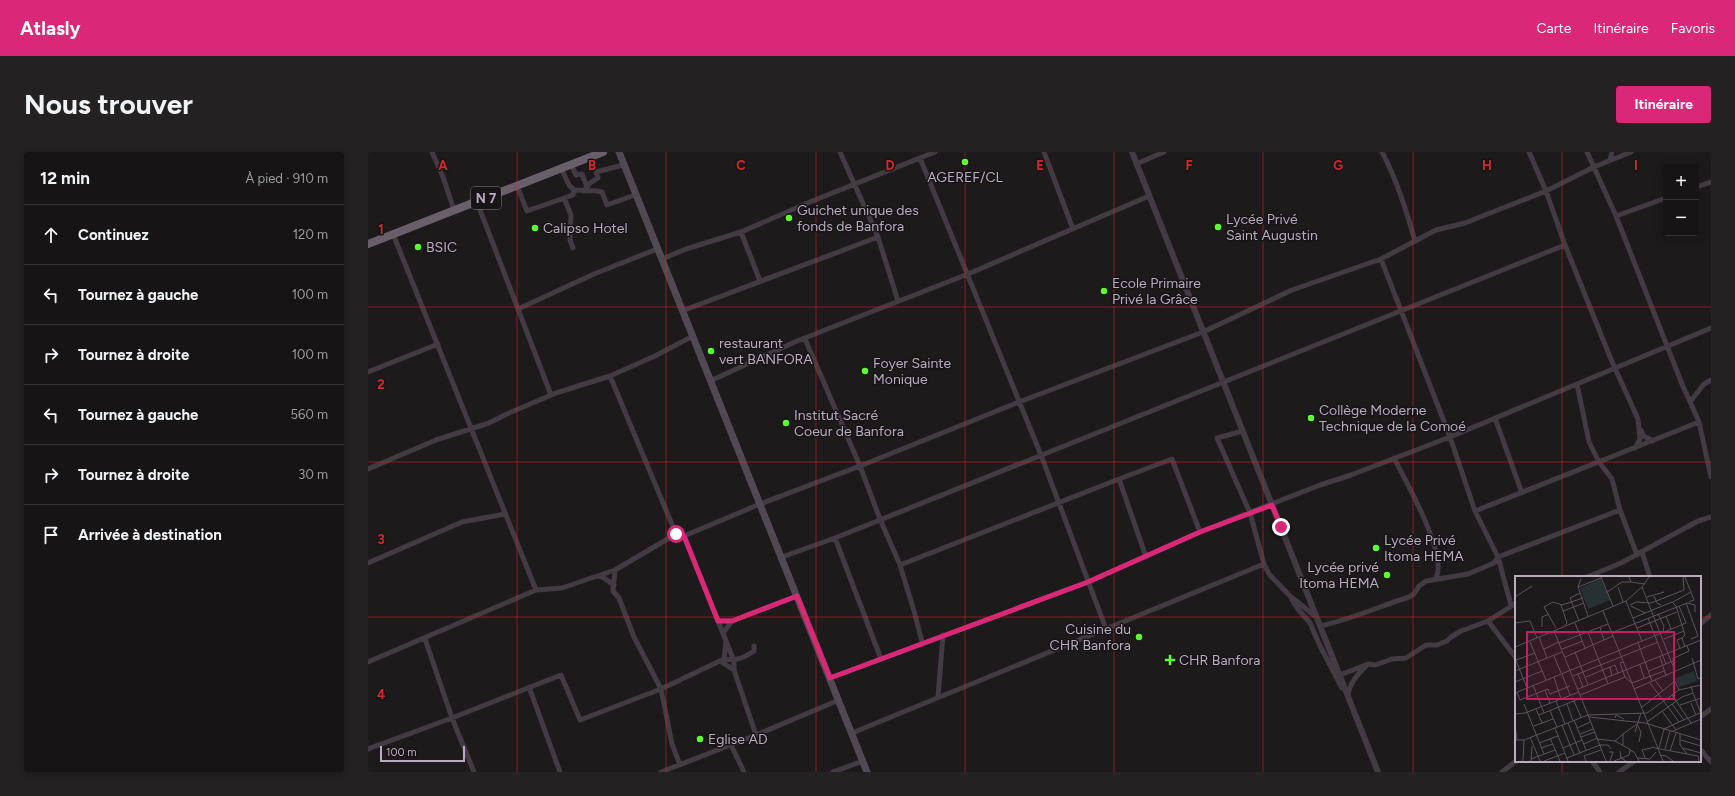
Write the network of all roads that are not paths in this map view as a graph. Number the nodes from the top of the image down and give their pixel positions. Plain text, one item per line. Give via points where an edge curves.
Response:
1 (432, 152) edge
2 (603, 152) edge
3 (619, 152) edge
4 (840, 152) edge
5 (935, 152) edge
6 (1044, 152) edge
7 (1132, 152) edge
8 (1164, 152) edge
9 (1382, 152) edge
10 (1529, 152) edge
11 (1588, 152) edge
12 (1612, 152) edge
13 (1631, 152) edge
14 (920, 158) junction
15 (1610, 160) junction
16 (571, 164) junction
17 (1136, 164) junction
18 (623, 165) junction
19 (1594, 167) junction
20 (560, 168) junction
21 (1711, 182) edge
22 (854, 185) junction
23 (517, 186) junction
24 (1699, 186) edge
25 (586, 189) junction
26 (574, 190) junction
27 (1546, 191) junction
28 (635, 195) junction
29 (1149, 196) junction
30 (564, 198) junction
31 (1663, 199) edge
32 (477, 202) junction
33 (454, 210) junction
34 (1616, 216) junction
35 (1073, 229) junction
36 (741, 232) junction
37 (393, 234) junction
38 (878, 237) junction
39 (1415, 241) junction
40 (368, 244) edge
41 (1565, 245) junction
42 (573, 248) dead end
43 (657, 249) junction
44 (662, 259) junction
45 (1381, 259) junction
46 (968, 274) junction
47 (760, 281) junction
48 (898, 301) junction
49 (518, 309) junction
50 (1401, 310) junction
51 (682, 311) junction
52 (1711, 328) edge
53 (1203, 332) junction
54 (692, 336) junction
55 (805, 339) junction
56 (438, 344) junction
57 (1667, 346) junction
58 (1615, 368) junction
59 (368, 372) edge
60 (610, 376) junction
61 (1711, 380) edge
62 (710, 381) junction
63 (1223, 382) junction
64 (1577, 384) junction
65 (551, 395) junction
66 (1019, 402) junction
67 (1690, 402) junction
68 (1495, 418) junction
69 (1699, 422) junction
70 (1640, 429) junction
71 (472, 430) junction
72 (1243, 431) junction
73 (1450, 437) junction
74 (1653, 441) junction
75 (1635, 448) junction
76 (1041, 455) junction
77 (1394, 458) junction
78 (1599, 462) junction
79 (860, 466) junction
80 (368, 469) edge
81 (1711, 477) edge
82 (1119, 479) junction
83 (1522, 493) junction
84 (1058, 501) junction
85 (760, 504) junction
86 (1272, 505) junction
87 (1620, 510) junction
88 (1475, 512) junction
89 (1250, 513) junction
90 (505, 514) junction
91 (1711, 517) edge
92 (880, 519) junction
93 (1200, 532) junction
94 (676, 534) junction
95 (684, 536) junction
96 (835, 538) junction
97 (1640, 554) junction
98 (782, 557) junction
99 (1146, 557) junction
100 (1498, 557) junction
101 (368, 563) edge
102 (1264, 564) junction
103 (900, 565) junction
104 (615, 570) junction
105 (598, 576) junction
106 (1589, 576) edge
107 (1650, 576) edge
108 (1436, 578) junction
109 (1088, 582) junction
110 (614, 585) junction
111 (536, 590) junction
112 (797, 596) junction
113 (1290, 596) junction
114 (1513, 604) edge
115 (1711, 615) edge
116 (718, 621) junction
117 (732, 621) junction
118 (1488, 621) junction
119 (1701, 623) edge
120 (1320, 626) junction
121 (1106, 629) junction
122 (723, 633) junction
123 (943, 635) junction
124 (425, 639) junction
125 (726, 640) junction
126 (922, 642) junction
127 (754, 646) dead end
128 (1515, 657) edge
129 (882, 659) junction
130 (722, 660) junction
131 (734, 661) junction
132 (368, 662) edge
133 (1368, 664) junction
134 (734, 670) junction
135 (1340, 675) junction
136 (830, 678) junction
137 (529, 687) junction
138 (661, 689) junction
139 (1348, 695) junction
140 (938, 697) junction
141 (839, 700) junction
142 (1351, 702) junction
143 (1711, 709) edge
144 (1701, 715) edge
145 (452, 718) junction
146 (852, 733) junction
147 (756, 735) junction
148 (731, 745) junction
149 (368, 749) edge
150 (1701, 750) edge
151 (863, 761) junction
152 (1515, 762) edge
153 (1593, 762) edge
154 (1634, 762) edge
155 (1711, 762) edge
156 (680, 765) junction
157 (474, 772) edge
158 (560, 772) edge
159 (661, 772) edge
160 (744, 772) edge
161 (833, 772) edge
162 (868, 772) edge
163 (1378, 772) edge
164 (1502, 772) edge
165 (1600, 772) edge
166 (1619, 772) edge

1 - 33 street
2 - 16 highway, N 7
3 - 18 main road
4 - 22 street
5 - 14 street
6 - 35 street
7 - 17 street
8 - 17 street
9 - 39 street via 1404,203
10 - 27 street
11 - 19 street
12 - 15 street
13 - 15 street
14 - 22 street
14 - 46 street
15 - 19 street
16 - 20 highway, N 7
16 - 25 street via 576,175 582,174
17 - 29 street
18 - 25 street via 596,172 598,178
18 - 28 main road
19 - 27 street
19 - 34 street
20 - 23 highway, N 7
20 - 26 street via 568,185
21 - 24 street
22 - 36 street
22 - 38 street
23 - 30 street via 527,211
23 - 32 highway, N 7
25 - 26 street
25 - 28 street via 602,192 607,205
26 - 30 street via 573,194
27 - 39 street via 1465,223 1436,230
27 - 41 street
28 - 43 main road
29 - 35 street
29 - 53 street
30 - 42 street via 572,215 570,240
31 - 34 street
32 - 33 highway, N 7
32 - 49 street
33 - 37 highway, N 7
34 - 57 street
35 - 46 street
36 - 44 street
36 - 47 street
37 - 40 highway, N 7
37 - 56 street
38 - 47 street
38 - 48 street
39 - 45 street
41 - 50 street
41 - 58 street
43 - 44 main road
43 - 49 street via 594,274
44 - 51 main road
45 - 50 street
45 - 53 street via 1292,290
46 - 48 street
46 - 66 street
47 - 51 street
48 - 55 street
49 - 65 street
50 - 63 street
50 - 73 street
51 - 54 main road
52 - 57 street
53 - 63 street
53 - 66 street
54 - 60 street
54 - 62 main road
55 - 62 street
55 - 79 street
56 - 59 street
56 - 71 street
57 - 58 street
57 - 67 street
58 - 64 street
58 - 70 street via 1634,408
60 - 65 street
60 - 94 street
61 - 67 street via 1704,384
62 - 85 main road
63 - 72 street
63 - 76 street
64 - 68 street
64 - 78 street via 1586,433
65 - 71 street
66 - 76 street
66 - 79 street
67 - 69 street
68 - 73 street
68 - 83 street
69 - 74 street
69 - 81 street
70 - 74 street via 1644,436
70 - 75 street via 1640,439
71 - 80 street via 436,440
71 - 90 street
72 - 86 street
72 - 89 street via 1217,438
73 - 77 street
73 - 88 street
74 - 75 street
75 - 78 street
76 - 84 street
76 - 92 street
77 - 86 street
77 - 108 street via 1431,533 1439,569
78 - 83 street
78 - 87 street via 1612,479
79 - 85 street
79 - 92 street
82 - 84 street
82 - 93 street via 1172,459
82 - 99 street
83 - 88 street
84 - 103 street
84 - 109 street
85 - 95 street
85 - 98 main road
86 - 89 street
86 - 120 street
87 - 97 street
87 - 100 street
88 - 100 street
89 - 93 street
89 - 102 street
90 - 101 street via 462,522
90 - 111 street
91 - 97 street via 1698,521
92 - 96 street
92 - 103 street
93 - 99 street
94 - 95 street
94 - 104 street
95 - 116 street
96 - 98 street
96 - 129 street
97 - 106 street
97 - 107 street
98 - 112 main road
99 - 109 street
100 - 108 street via 1494,563 1468,574
100 - 114 street
102 - 113 street via 1269,574
102 - 121 street
103 - 126 street
104 - 105 street
104 - 110 street
105 - 110 street
105 - 111 street via 562,588
108 - 120 street via 1426,581 1409,597 1340,622
109 - 121 street
109 - 123 street
110 - 138 street via 613,591 619,598 634,637
111 - 124 street
112 - 117 street
112 - 136 main road
113 - 120 street via 1314,614
113 - 142 street via 1313,628
114 - 118 street
115 - 119 street
116 - 117 street
116 - 122 street
117 - 122 street
118 - 128 street
118 - 133 street via 1461,631 1447,641 1420,648 1406,658 1392,659 1375,665
120 - 135 street
121 - 140 street
122 - 125 street
123 - 126 street
123 - 140 street
124 - 132 street
124 - 145 street
125 - 130 street
125 - 131 street
126 - 129 street
127 - 131 street via 754,651
129 - 136 street
130 - 131 street
130 - 134 street
130 - 138 street
131 - 134 street
133 - 135 street
133 - 139 street via 1354,679
134 - 147 street
135 - 139 street
136 - 141 main road
137 - 138 street via 561,675 580,720
137 - 145 street
137 - 158 street
138 - 156 street via 672,744
139 - 142 street
140 - 146 street
141 - 146 main road
141 - 147 street
142 - 163 street
143 - 144 street
145 - 149 street
145 - 157 street
146 - 151 main road
147 - 148 street
148 - 156 street
148 - 160 street
150 - 155 street
151 - 161 street
151 - 162 main road
152 - 164 street
153 - 165 street
154 - 166 street
156 - 159 street

